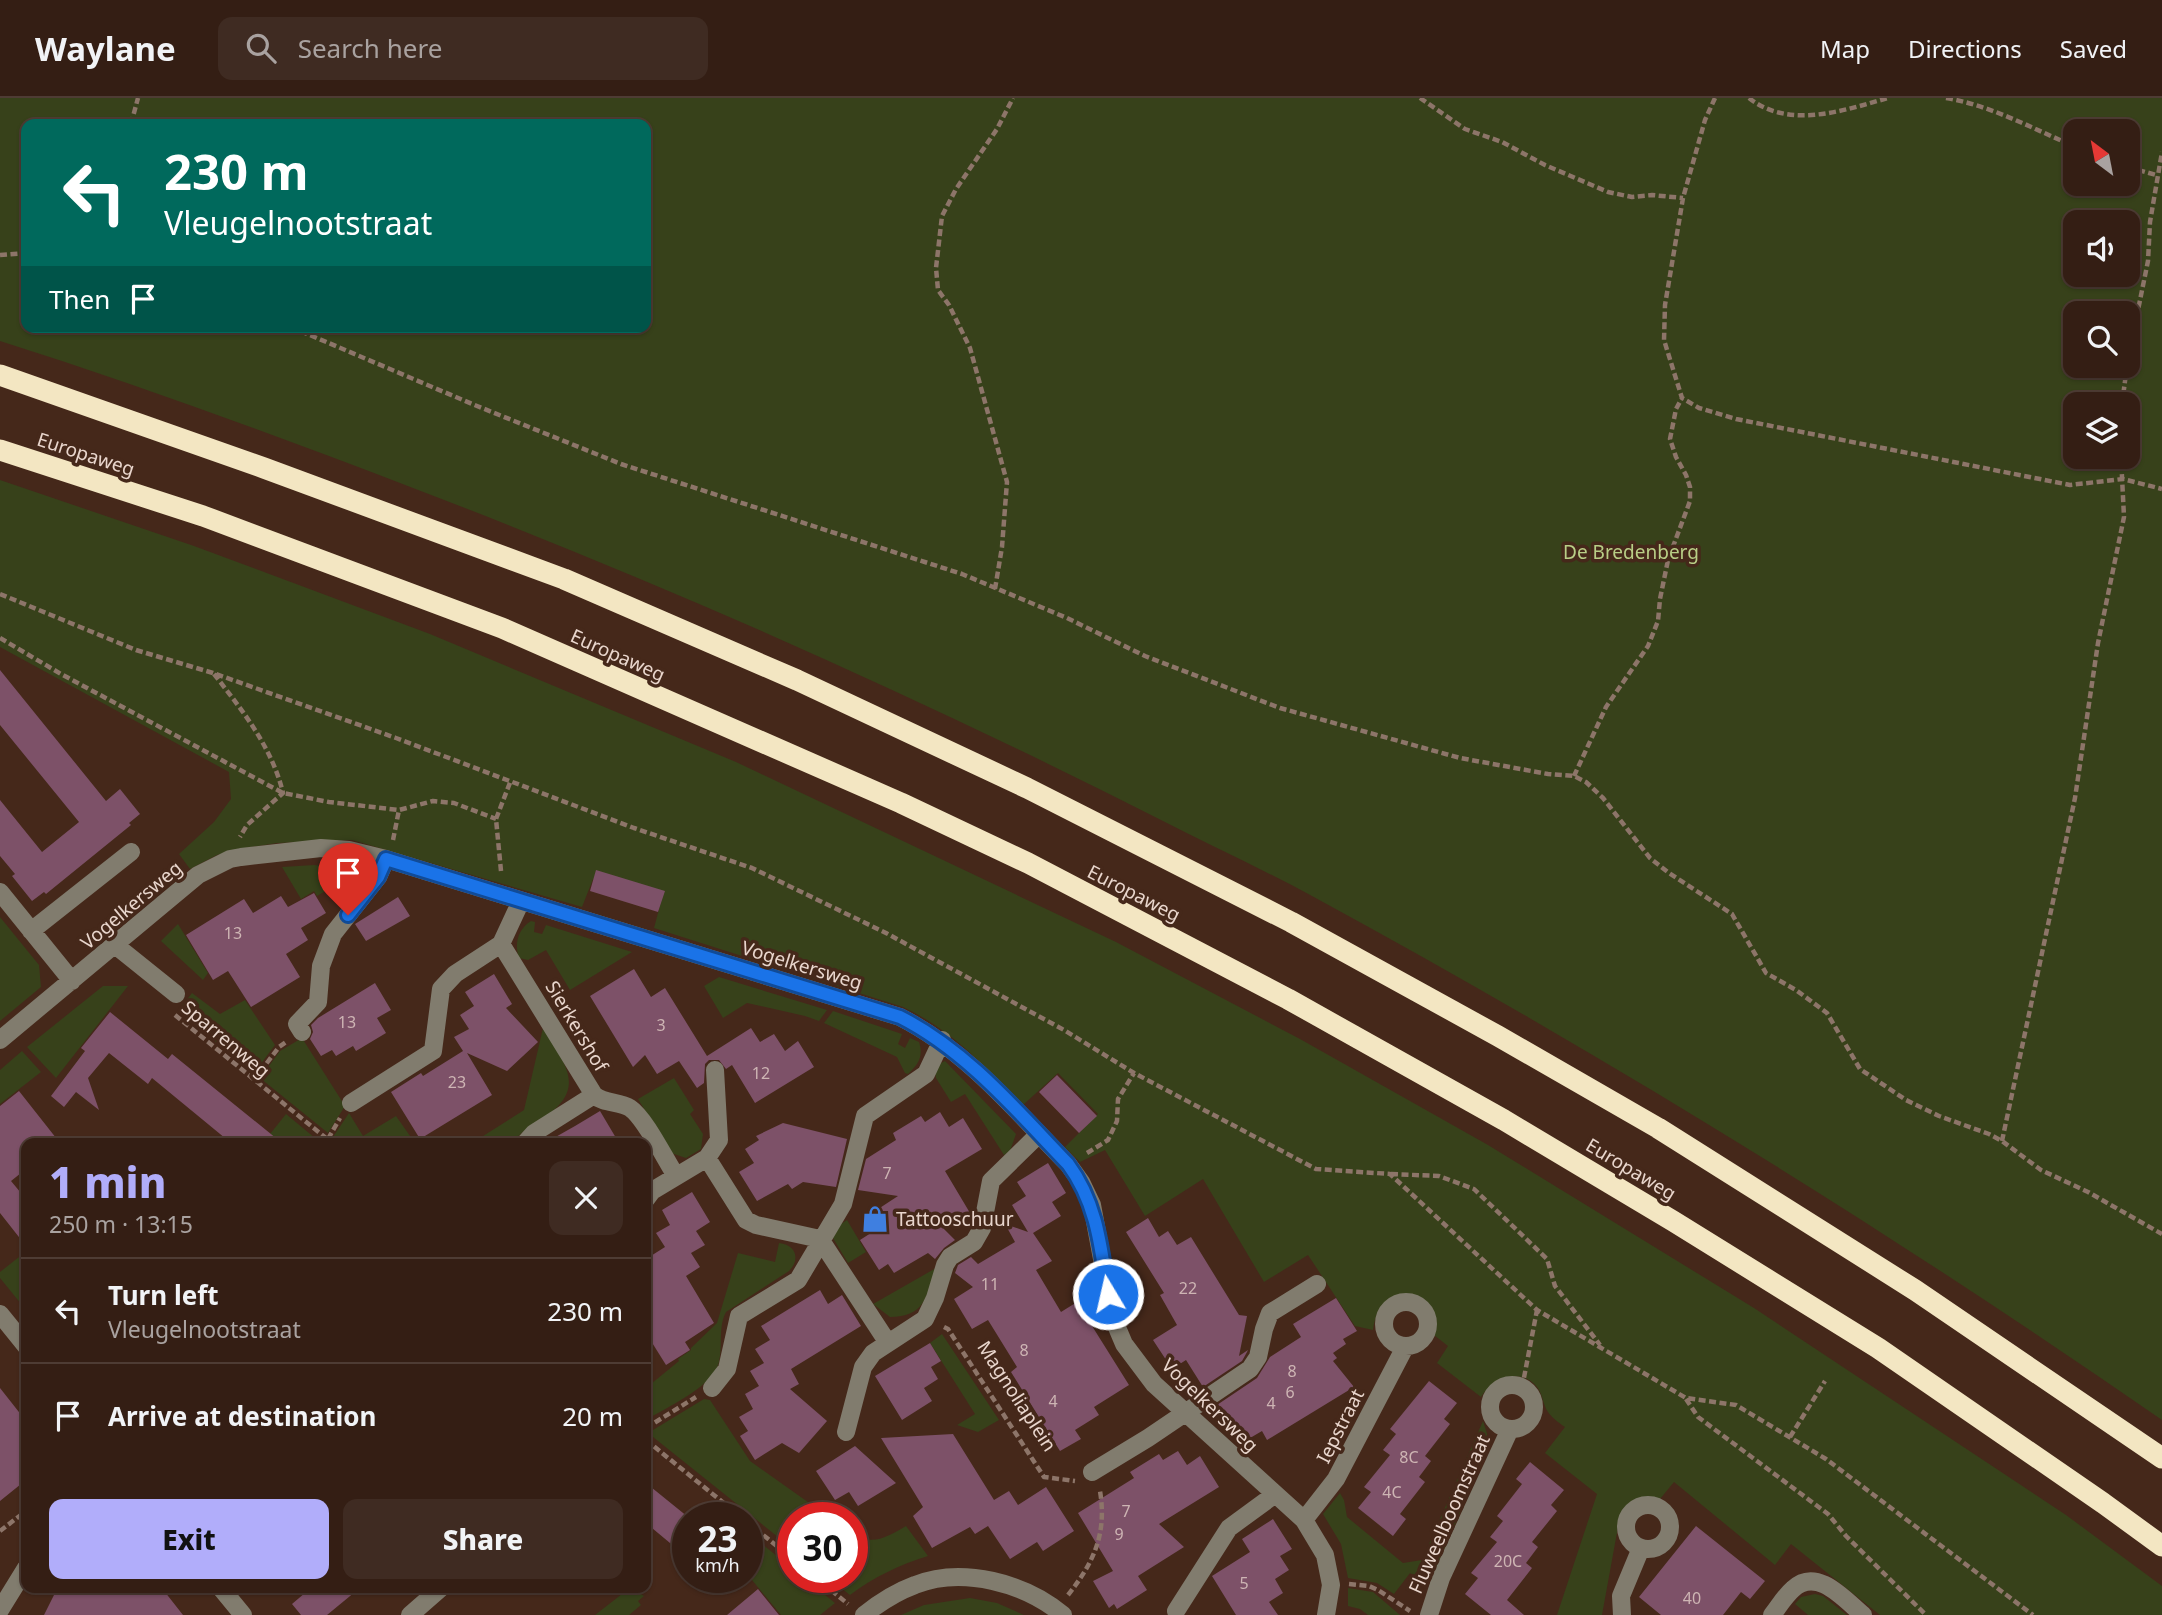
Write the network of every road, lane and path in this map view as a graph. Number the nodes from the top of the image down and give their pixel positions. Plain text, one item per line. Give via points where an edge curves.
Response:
1 (138, 98) edge
2 (1013, 98) edge
3 (1420, 98) edge
4 (1715, 98) edge
5 (1749, 98) edge
6 (1888, 98) edge
7 (1946, 98) edge
8 (132, 119) edge
9 (2063, 141) edge
10 (2162, 152) edge
11 (2140, 170) edge
12 (2156, 175) junction
13 (1683, 198) junction
14 (21, 253) edge
15 (0, 255) edge
16 (2140, 301) edge
17 (304, 333) edge
18 (0, 375) edge
19 (1682, 398) junction
20 (0, 450) edge
21 (2122, 469) edge
22 (2123, 479) junction
23 (2162, 489) edge
24 (995, 589) junction
25 (0, 594) edge
26 (0, 638) edge
27 (213, 673) junction
28 (1574, 776) junction
29 (511, 780) junction
30 (283, 793) junction
31 (399, 810) junction
32 (496, 819) junction
33 (131, 852) dead end
34 (229, 859) junction
35 (386, 859) junction
36 (0, 892) edge
37 (514, 899) junction
38 (31, 930) junction
39 (502, 944) junction
40 (114, 945) junction
41 (72, 981) junction
42 (176, 994) dead end
43 (173, 1013) dead end
44 (302, 1032) joint
45 (0, 1040) edge
46 (942, 1040) junction
47 (715, 1070) dead end
48 (1134, 1073) junction
49 (254, 1080) junction
50 (594, 1095) junction
51 (351, 1103) dead end
52 (1039, 1134) junction
53 (326, 1138) edge
54 (530, 1138) edge
55 (2002, 1141) junction
56 (707, 1158) junction
57 (1068, 1164) junction
58 (1390, 1174) junction
59 (676, 1176) junction
60 (651, 1192) edge
61 (2162, 1234) edge
62 (820, 1239) junction
63 (1317, 1284) dead end
64 (1537, 1310) junction
65 (0, 1314) edge
66 (925, 1320) junction
67 (21, 1340) edge
68 (888, 1343) junction
69 (1405, 1347) dead end
70 (1602, 1349) junction
71 (1825, 1381) dead end
72 (712, 1388) joint
73 (1522, 1388) junction
74 (1686, 1398) junction
75 (1184, 1412) junction
76 (651, 1425) edge
77 (1510, 1429) junction
78 (846, 1432) dead end
79 (1790, 1437) junction
80 (651, 1444) edge
81 (2162, 1458) edge
82 (1092, 1472) junction
83 (1274, 1494) junction
84 (722, 1502) edge
85 (21, 1515) edge
86 (1304, 1520) junction
87 (0, 1531) edge
88 (763, 1535) edge
89 (777, 1546) edge
90 (2162, 1546) edge
91 (1641, 1548) dead end
92 (21, 1576) edge
93 (1349, 1584) dead end
94 (225, 1593) edge
95 (435, 1593) edge
96 (835, 1593) edge
97 (0, 1609) edge
98 (1406, 1610) dead end
99 (1176, 1611) dead end
100 (1059, 1612) edge
101 (860, 1613) edge
102 (243, 1615) edge
103 (410, 1615) edge
104 (1326, 1615) edge
105 (1429, 1615) edge
106 (1622, 1615) edge
107 (1772, 1615) edge
108 (1863, 1615) edge
109 (1926, 1615) edge
110 (2033, 1615) edge

1 - 8 path
2 - 24 path via 942,216 936,268 938,290 970,348 1007,482
3 - 13 path via 1465,130 1502,142 1608,192
4 - 13 path
5 - 6 path via 1788,114 1824,115
7 - 9 path via 1973,102
10 - 12 path
11 - 12 path
12 - 16 path
13 - 19 path via 1665,305 1664,340
14 - 15 path
17 - 24 path via 621,464 962,574
18 - 81 highway via 564,579 797,680 1027,788 1291,922 1658,1128 1915,1290
19 - 22 path via 1736,419 2070,485
19 - 28 path via 1670,439 1686,474 1690,501 1668,560 1658,621 1648,646 1606,706
20 - 90 highway, Europaweg via 203,516 502,628 1028,863 1288,999 1673,1221 1878,1348
21 - 22 path
22 - 23 path
22 - 55 path via 2124,517 2098,642 2075,798
24 - 28 path via 1145,656 1280,708 1460,758
25 - 27 path via 136,650
26 - 30 path
27 - 29 path
27 - 30 path via 249,718 279,774
28 - 55 path via 1603,798 1650,858 1732,914 1766,973 1827,1013 1860,1069 1906,1100
29 - 32 path
29 - 48 path via 752,868 886,933
30 - 31 path
30 - 34 path via 247,825
31 - 32 path via 433,802 454,803
31 - 35 path
32 - 37 path via 500,866
33 - 38 street
34 - 35 street, Vogelkersweg via 321,848
34 - 40 street, Vogelkersweg via 198,876
35 - 37 street, Vogelkersweg
35 - 44 street via 378,877 333,934 321,966 318,1002 297,1024
36 - 38 street
37 - 39 street
37 - 46 street, Vogelkersweg via 900,1017
38 - 41 street
39 - 50 street, Sierkershof
39 - 51 street via 455,974 441,989 433,1051
40 - 41 street, Vogelkersweg
40 - 42 street
41 - 45 street, Vogelkersweg
43 - 49 path, Sparrenweg
44 - 49 path via 279,1046
46 - 52 street, Vogelkersweg
46 - 62 street via 926,1074 865,1116 843,1204
47 - 56 street via 719,1140
48 - 57 path via 1118,1099 1117,1121 1108,1140
48 - 58 path via 1316,1169
49 - 53 path, Sparrenweg
50 - 54 street, Sierkershof
50 - 59 street via 636,1112
52 - 57 street, Vogelkersweg
52 - 66 street via 991,1181 982,1228 974,1241 945,1265
55 - 61 path via 2041,1170
56 - 59 street
56 - 62 street via 746,1220
57 - 75 street, Vogelkersweg via 1092,1205 1113,1318 1124,1344 1154,1384
58 - 64 path
58 - 70 path via 1439,1176 1474,1189 1547,1259 1555,1286
59 - 60 street
62 - 68 street
62 - 72 street via 798,1280 739,1316 727,1369
63 - 75 street via 1270,1313 1250,1369
64 - 70 path
64 - 73 path
65 - 67 street
66 - 68 street
66 - 82 path, Magnoliaplein via 948,1329 1044,1477 1076,1482
68 - 78 street via 863,1367
69 - 86 street, Iepstraat via 1336,1479
70 - 74 path
71 - 79 path
72 - 76 path
73 - 77 street, Fluweelboomstraat via 1533,1400 1534,1409 1526,1424
73 - 77 street, Fluweelboomstraat via 1505,1386 1492,1397 1491,1415
74 - 79 path via 1736,1405
74 - 109 path via 1698,1417 1828,1514
75 - 82 street
75 - 83 street, Vogelkersweg
77 - 105 street, Fluweelboomstraat via 1441,1578
79 - 110 path via 1826,1458
80 - 84 path
82 - 100 path via 1102,1504 1099,1540
83 - 86 street, Vogelkersweg
83 - 99 street via 1229,1528
85 - 87 path
86 - 104 street, Vogelkersweg via 1325,1555 1331,1585
88 - 89 path
91 - 106 street via 1621,1597
92 - 97 street
93 - 98 path via 1378,1590
94 - 102 street
95 - 103 street
96 - 101 path
100 - 101 street via 1003,1584 950,1578 914,1585
107 - 108 street via 1791,1590 1810,1581 1825,1583

